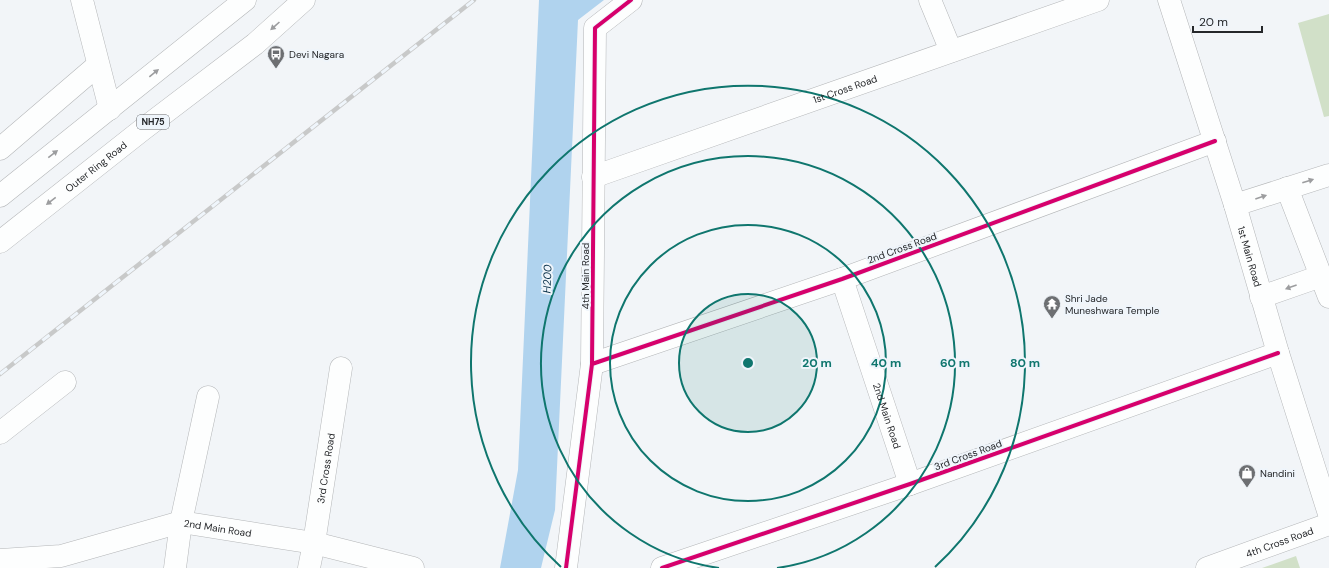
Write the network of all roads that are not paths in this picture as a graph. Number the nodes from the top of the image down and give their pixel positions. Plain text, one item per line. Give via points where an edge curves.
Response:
1 (82, 0) edge
2 (245, 0) edge
3 (304, 0) edge
4 (631, 0) edge
5 (930, 0) edge
6 (1098, 0) edge
7 (1169, 0) edge
8 (951, 51) junction
9 (98, 65) junction
10 (110, 109) junction
11 (1215, 141) junction
12 (0, 149) edge
13 (1329, 175) edge
14 (593, 177) junction
15 (1288, 188) junction
16 (0, 196) edge
17 (1235, 206) junction
18 (0, 242) edge
19 (1321, 276) junction
20 (842, 279) junction
21 (1261, 297) junction
22 (1329, 297) edge
23 (1278, 352) junction
24 (592, 364) junction
25 (341, 368) dead end
26 (65, 382) dead end
27 (208, 397) dead end
28 (0, 433) edge
29 (910, 484) junction
30 (1329, 514) edge
31 (181, 522) junction
32 (1329, 524) edge
33 (314, 543) junction
34 (0, 560) edge
35 (175, 568) edge
36 (309, 568) edge
37 (413, 568) edge
38 (566, 568) edge
39 (662, 568) edge
40 (1207, 568) edge

1 - 9 main road
10 -> 2 main road
3 -> 18 main road, Outer Ring Road / NH75 via 255,44
4 - 14 main road, 4th Main Road via 595,28
5 - 8 main road
6 - 8 main road, 1st Cross Road
7 - 11 main road, 1st Main Road
8 - 14 main road, 1st Cross Road
9 - 10 main road
9 - 12 main road
16 -> 10 main road
11 - 17 main road, 1st Main Road
11 - 20 main road, 2nd Cross Road
15 -> 13 main road
14 - 24 main road, 4th Main Road
17 -> 15 main road
15 - 19 main road
17 - 21 main road, 1st Main Road
19 -> 21 main road
19 - 22 main road
20 - 24 main road, 2nd Cross Road
20 - 29 main road, 2nd Main Road
21 - 23 main road, 1st Main Road
23 - 29 main road, 3rd Cross Road
23 - 30 main road, 1st Main Road
24 - 38 main road, 4th Main Road
25 - 33 main road, 3rd Cross Road
26 - 28 main road
27 - 31 main road
29 - 39 main road, 3rd Cross Road
31 - 33 main road, 2nd Main Road
31 - 34 main road, 2nd Main Road via 61,556
31 - 35 main road
32 - 40 main road, 4th Cross Road
33 - 36 main road, 3rd Cross Road
33 - 37 main road, 2nd Main Road

